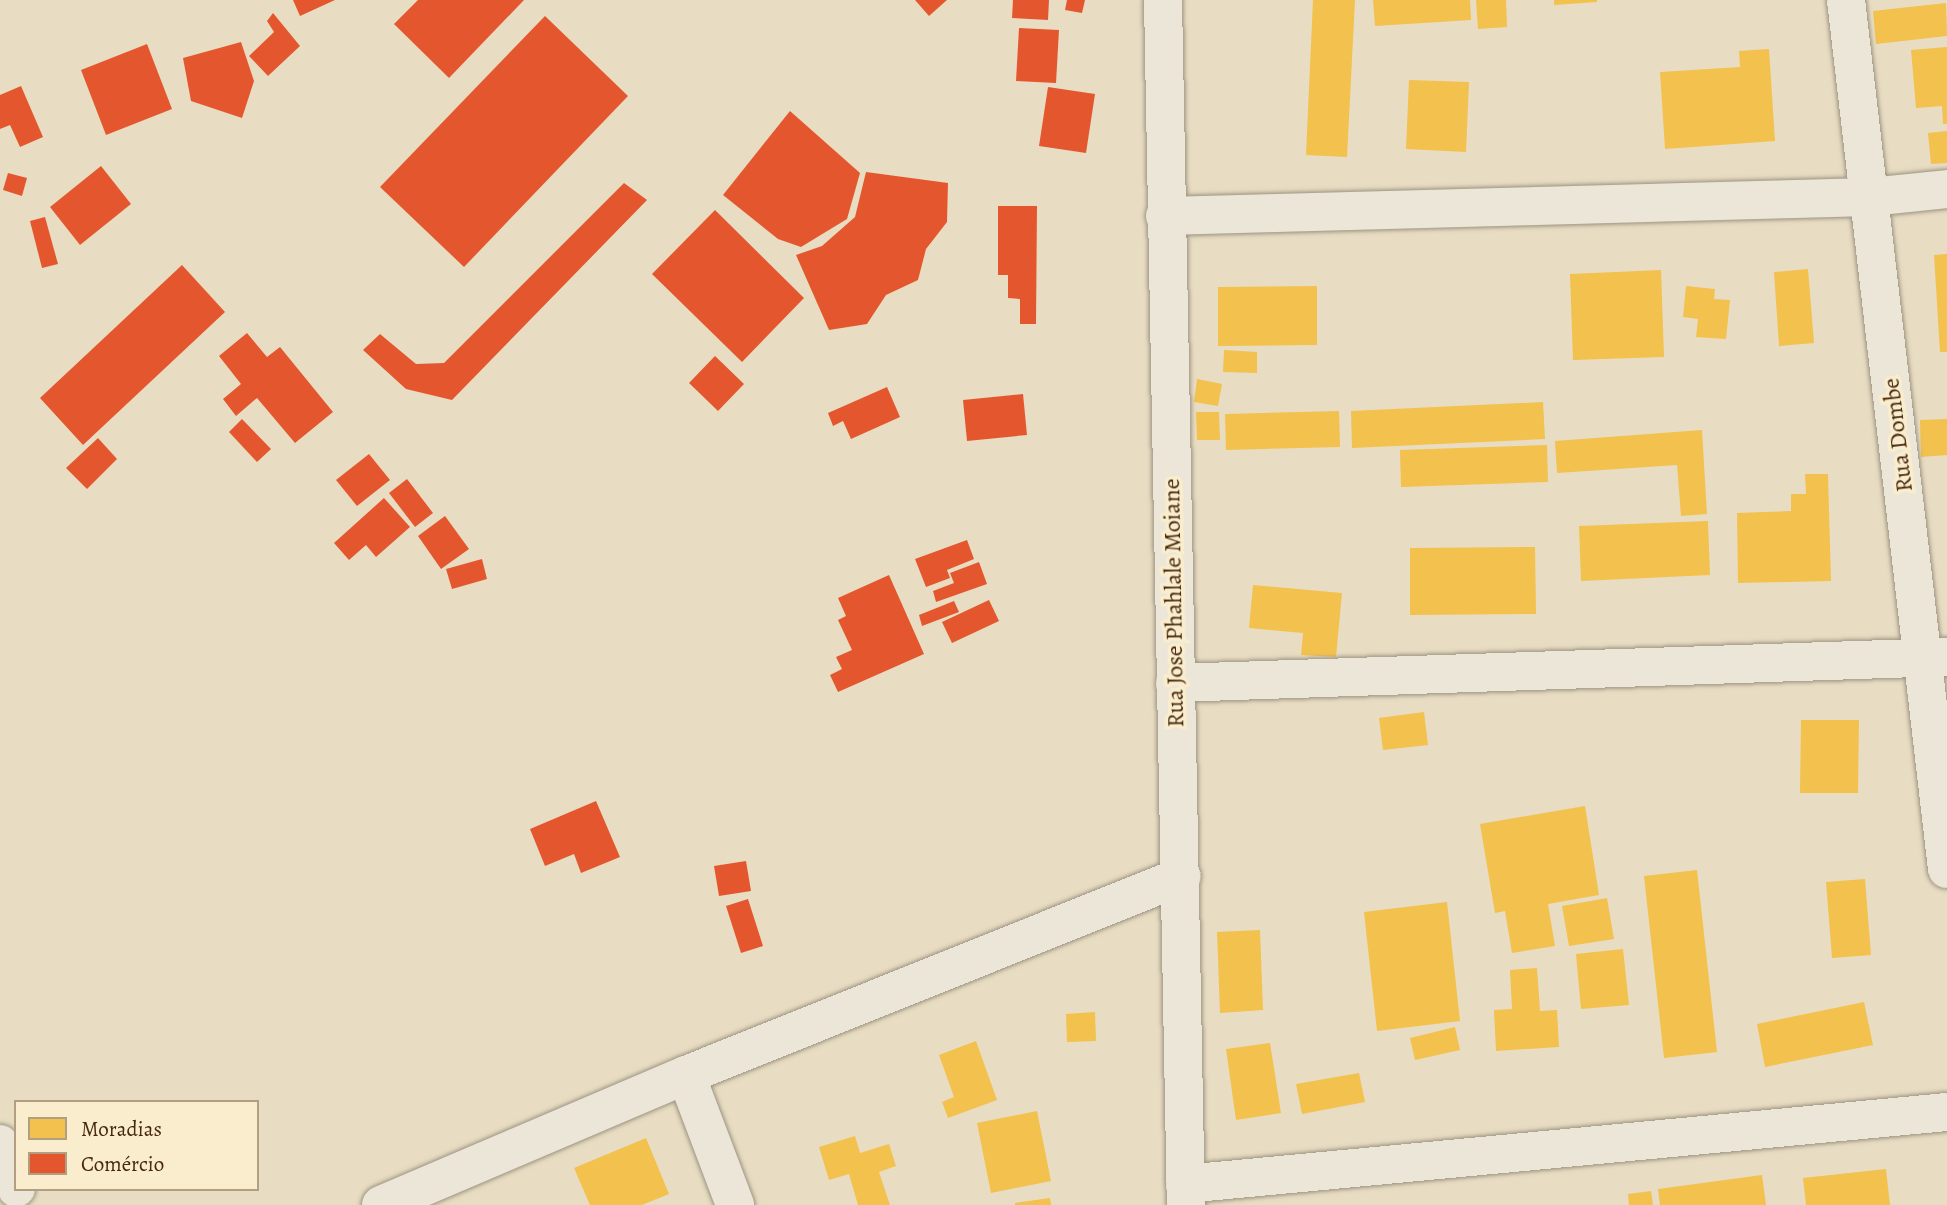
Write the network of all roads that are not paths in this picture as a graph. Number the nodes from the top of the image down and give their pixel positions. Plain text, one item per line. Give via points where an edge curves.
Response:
1 (1163, 0) edge
2 (1846, 0) edge
3 (1947, 189) edge
4 (1870, 197) junction
5 (1165, 216) junction
6 (1936, 658) edge
7 (1175, 683) junction
8 (1947, 869) edge
9 (1182, 876) junction
10 (686, 1075) junction
11 (1947, 1112) edge
12 (0, 1143) edge
13 (14, 1182) edge
14 (1186, 1194) edge
15 (387, 1204) edge
16 (734, 1205) edge

1 - 5 street, Rua Jose Phahlale Moiane
2 - 4 street, Rua Dombe
3 - 4 street
4 - 5 street
4 - 6 street, Rua Dombe
5 - 7 street, Rua Jose Phahlale Moiane
6 - 7 street
6 - 8 street, Rua Dombe
7 - 9 street, Rua Jose Phahlale Moiane
9 - 10 street
9 - 14 street, Rua Jose Phahlale Moiane
10 - 15 street
10 - 16 street
11 - 14 street
12 - 13 street

